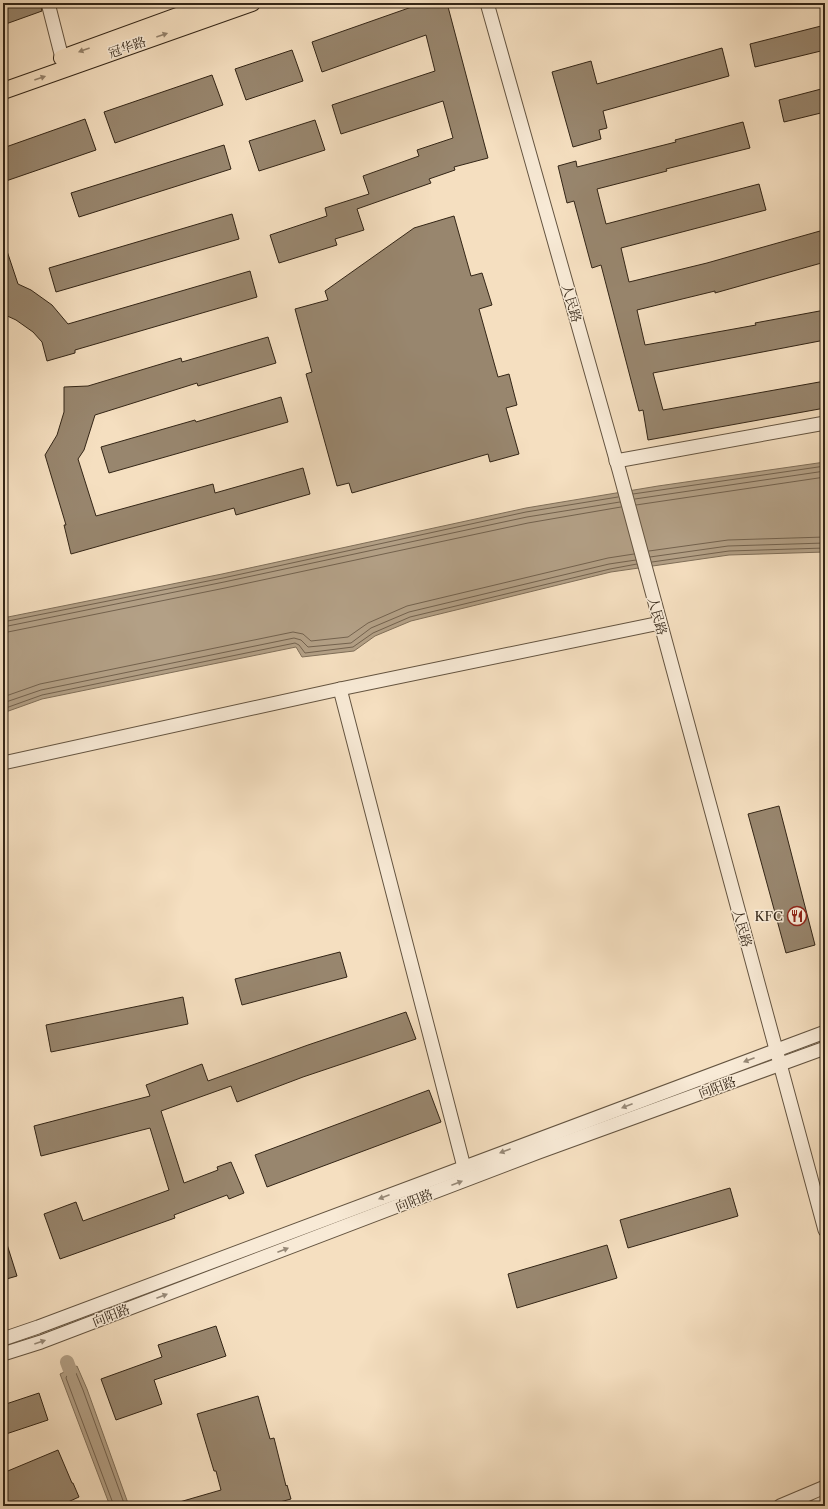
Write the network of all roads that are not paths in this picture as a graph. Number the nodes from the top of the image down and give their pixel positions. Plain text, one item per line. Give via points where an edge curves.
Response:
1 (48, 3) edge
2 (252, 3) edge
3 (487, 3) edge
4 (206, 4) edge
5 (62, 58) junction
6 (3, 79) edge
7 (3, 91) edge
8 (825, 423) edge
9 (616, 461) junction
10 (660, 623) junction
11 (340, 689) junction
12 (3, 763) edge
13 (825, 1032) edge
14 (825, 1048) edge
15 (776, 1050) junction
16 (780, 1064) junction
17 (464, 1167) junction
18 (825, 1230) edge
19 (3, 1339) edge
20 (3, 1354) edge
21 (825, 1487) edge
22 (825, 1502) edge
23 (780, 1506) edge
24 (816, 1506) edge

1 - 5 street
7 -> 2 main road, 冠华路
3 - 9 street, 人民路
4 -> 5 main road, 冠华路
5 - 6 main road, 冠华路
8 - 9 street
9 - 10 street, 人民路
10 - 11 street
10 - 15 street, 人民路
11 - 12 street
11 - 17 street
13 - 15 street, 向阳路
14 - 16 street, 向阳路
15 - 16 street, 人民路
15 -> 17 street, 向阳路
16 - 18 street, 人民路
20 -> 16 street, 向阳路
17 -> 19 street, 向阳路
21 - 23 street
22 - 24 street

